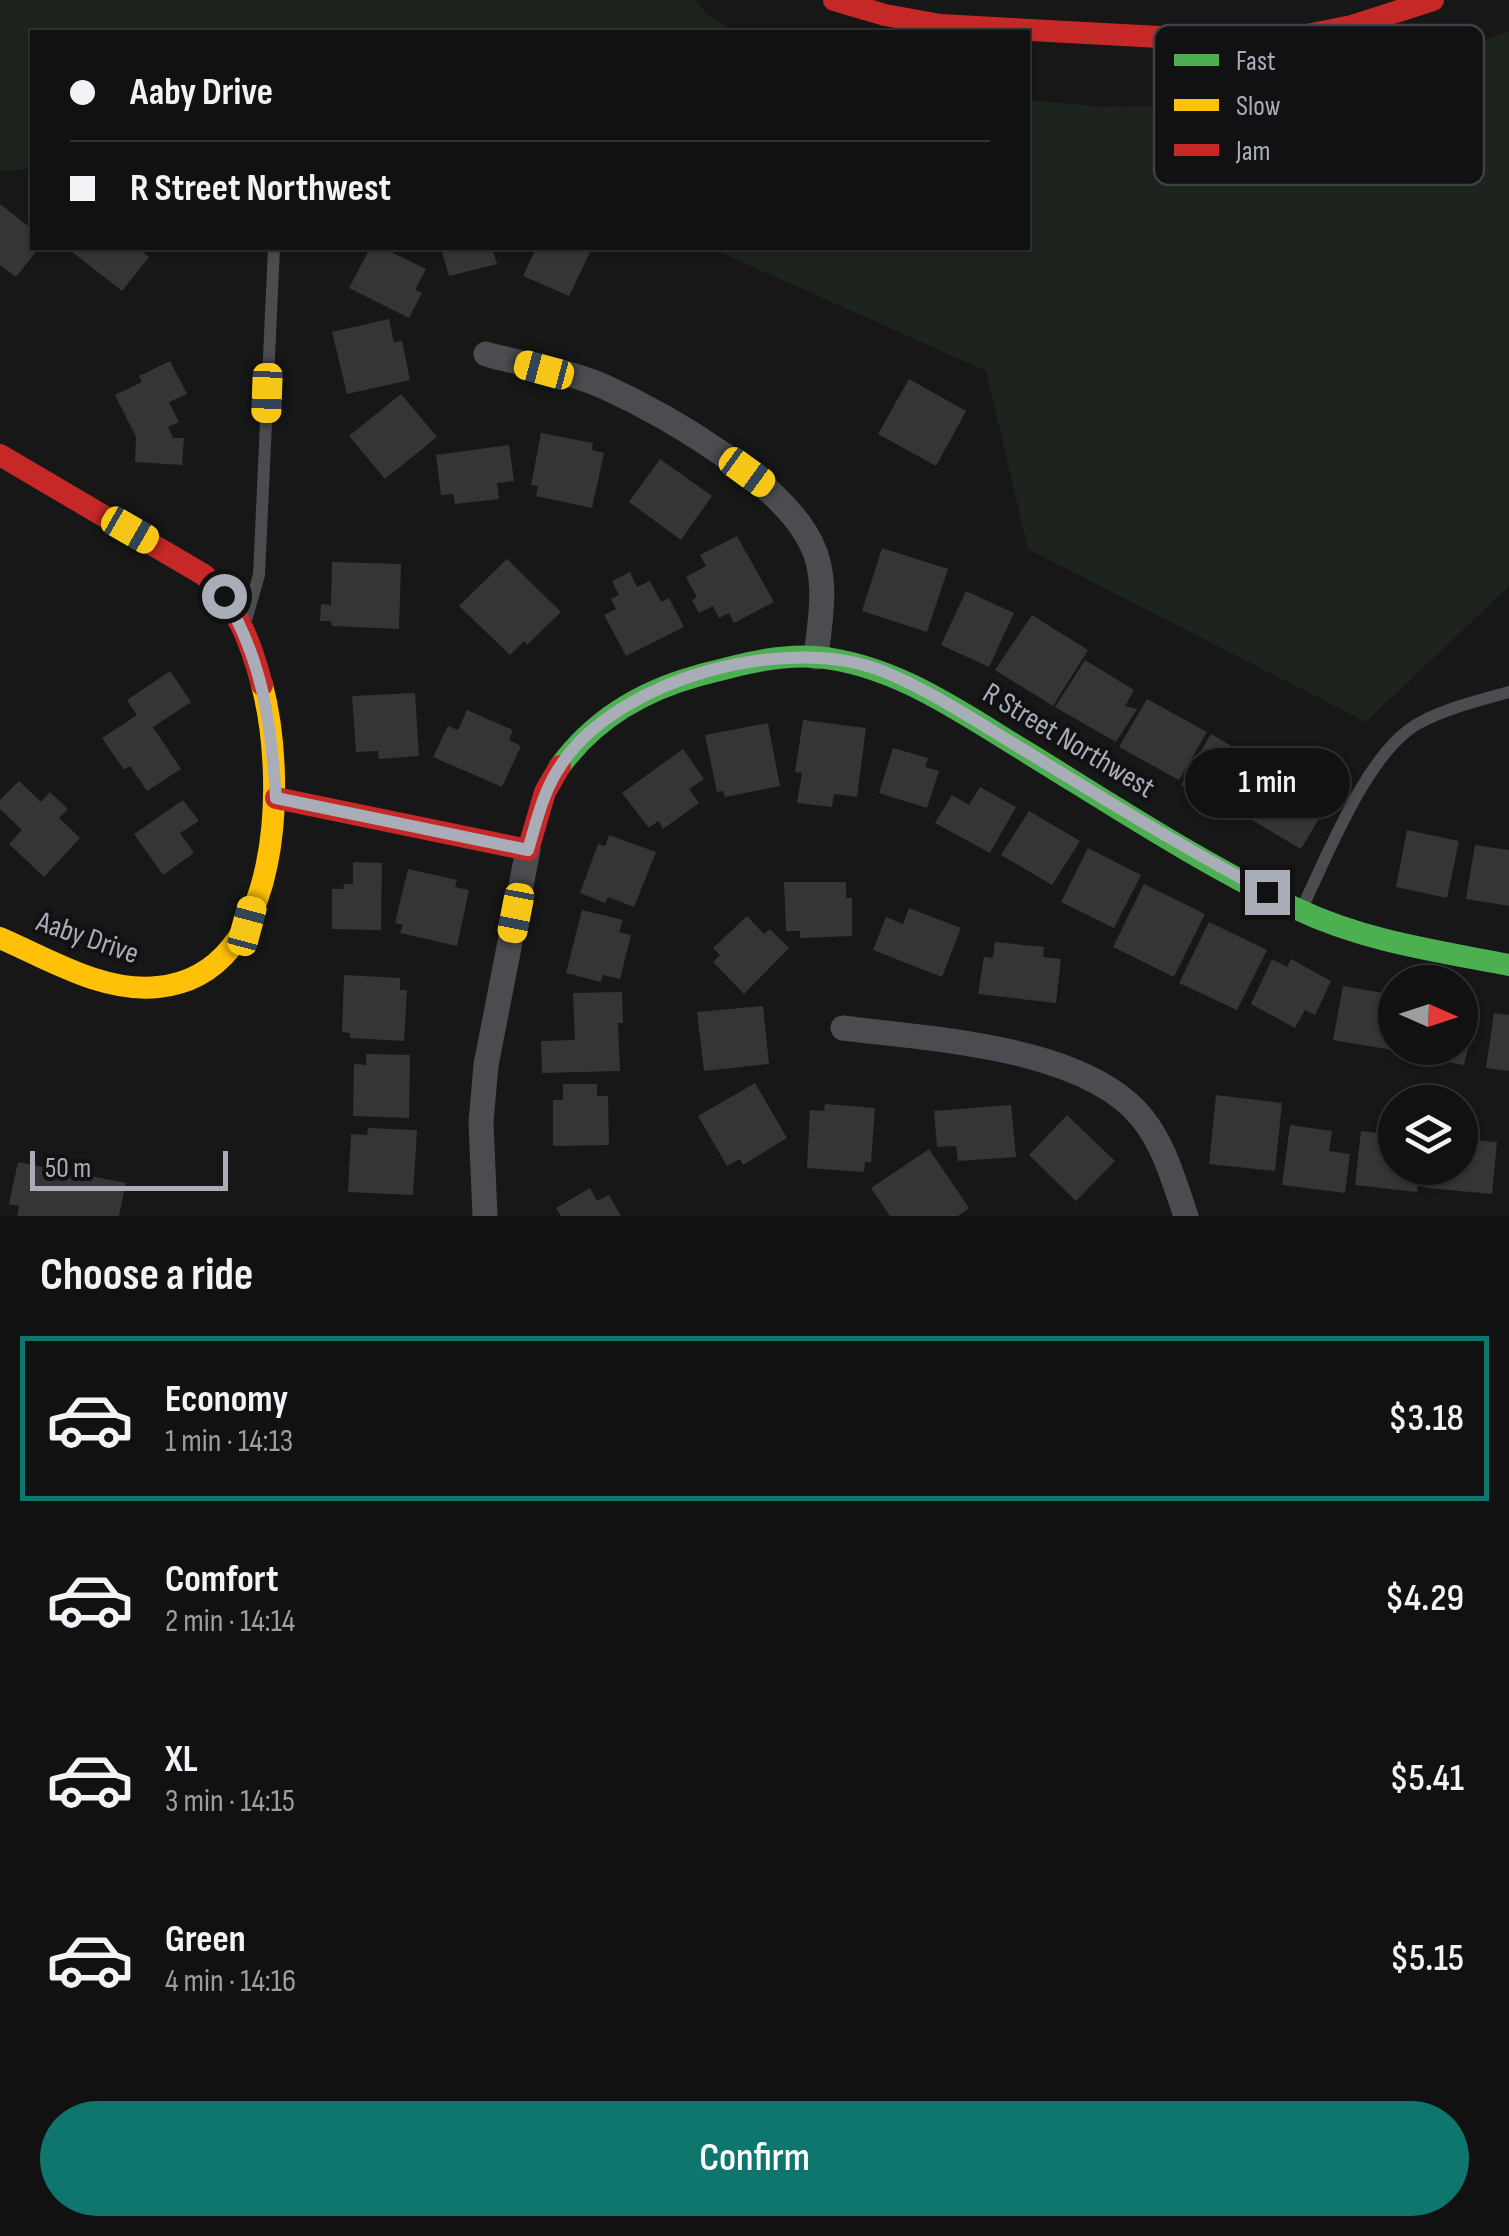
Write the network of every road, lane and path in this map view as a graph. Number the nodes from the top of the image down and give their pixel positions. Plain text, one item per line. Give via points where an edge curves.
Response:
1 (834, 0) edge
2 (1433, 0) edge
3 (1355, 25) edge
4 (1154, 37) edge
5 (274, 250) edge
6 (486, 354) dead end
7 (0, 455) edge
8 (244, 629) junction
9 (816, 657) junction
10 (1509, 692) edge
11 (276, 798) junction
12 (528, 850) junction
13 (1301, 910) junction
14 (0, 938) edge
15 (1509, 965) edge
16 (843, 1028) dead end
17 (485, 1216) edge
18 (1186, 1216) edge

1 - 4 street via 940,25
2 - 3 street
5 - 8 lane via 259,575
6 - 9 street via 602,386 697,437 772,490 812,544 822,590
7 - 8 street, Aaby Drive via 195,568 224,596
8 - 11 street, Aaby Drive via 260,674
9 - 12 street, R Street Northwest via 765,660 664,685 608,718 562,762 545,792
9 - 13 street, R Street Northwest via 882,671
10 - 13 lane via 1420,722 1399,737 1365,780
11 - 12 street
11 - 14 street, Aaby Drive via 247,926 218,960 181,983 142,987 99,979
12 - 17 street via 486,1066
13 - 15 street, R Street Northwest via 1386,940
16 - 18 street via 1044,1060 1116,1092 1143,1118 1164,1153

